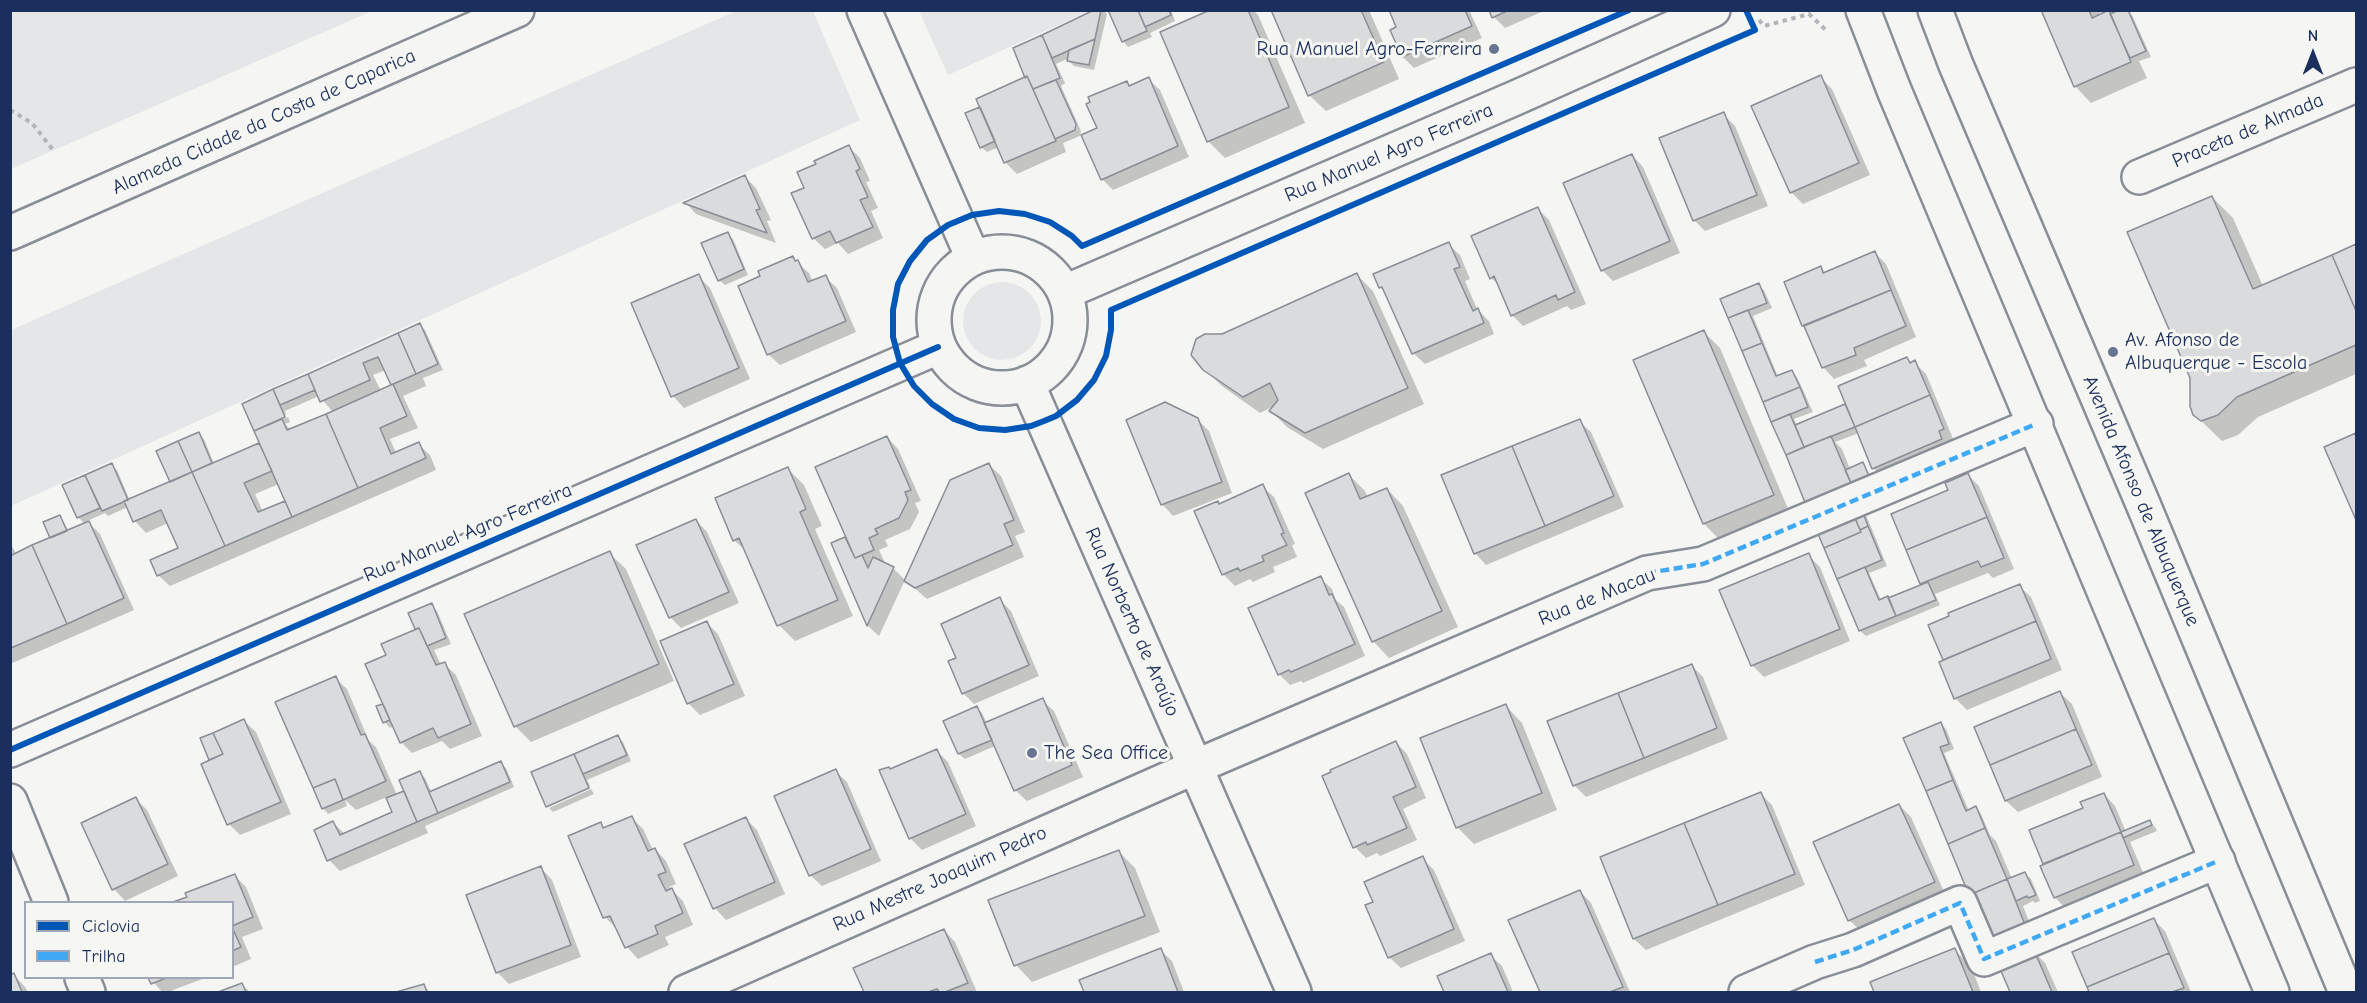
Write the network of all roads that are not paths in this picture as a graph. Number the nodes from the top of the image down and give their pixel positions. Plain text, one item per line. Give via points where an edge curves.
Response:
1 (517, 10) edge
2 (864, 10) edge
3 (1713, 10) edge
4 (1863, 10) edge
5 (1935, 10) edge
6 (2356, 85) edge
7 (2139, 177) dead end
8 (10, 233) edge
9 (973, 258) junction
10 (1065, 292) junction
11 (938, 347) junction
12 (1028, 384) junction
13 (2036, 424) junction
14 (10, 750) edge
15 (1195, 767) junction
16 (10, 801) edge
17 (2218, 861) junction
18 (50, 901) edge
19 (82, 979) edge
20 (88, 993) edge
21 (686, 993) edge
22 (1294, 993) edge
23 (1746, 993) edge
24 (2272, 993) edge
25 (2346, 993) edge

1 - 8 street, Alameda Cidade da Costa de Caparica
2 - 9 street
3 - 10 street, Rua Manuel Agro Ferreira
4 - 13 street
5 - 25 street, Avenida Afonso de Albuquerque
6 - 7 street, Praceta de Almada
9 - 10 street via 1000,252 1032,258 1058,279
9 - 11 street via 944,283 937,298 933,314
10 - 12 street via 1071,326 1067,343 1049,370
11 - 12 street via 946,361 972,382 1004,389
11 - 14 street, Rua Manuel Agro Ferreira
12 - 15 street, Rua Norberto de Araújo
13 - 15 street, Rua de Macau via 1703,564 1647,573
13 - 17 street
15 - 21 street, Rua Mestre Joaquim Pedro
15 - 22 street, Rua Norberto de Araújo
16 - 18 street
17 - 23 street via 1984,959 1960,903
17 - 24 street
19 - 20 street

